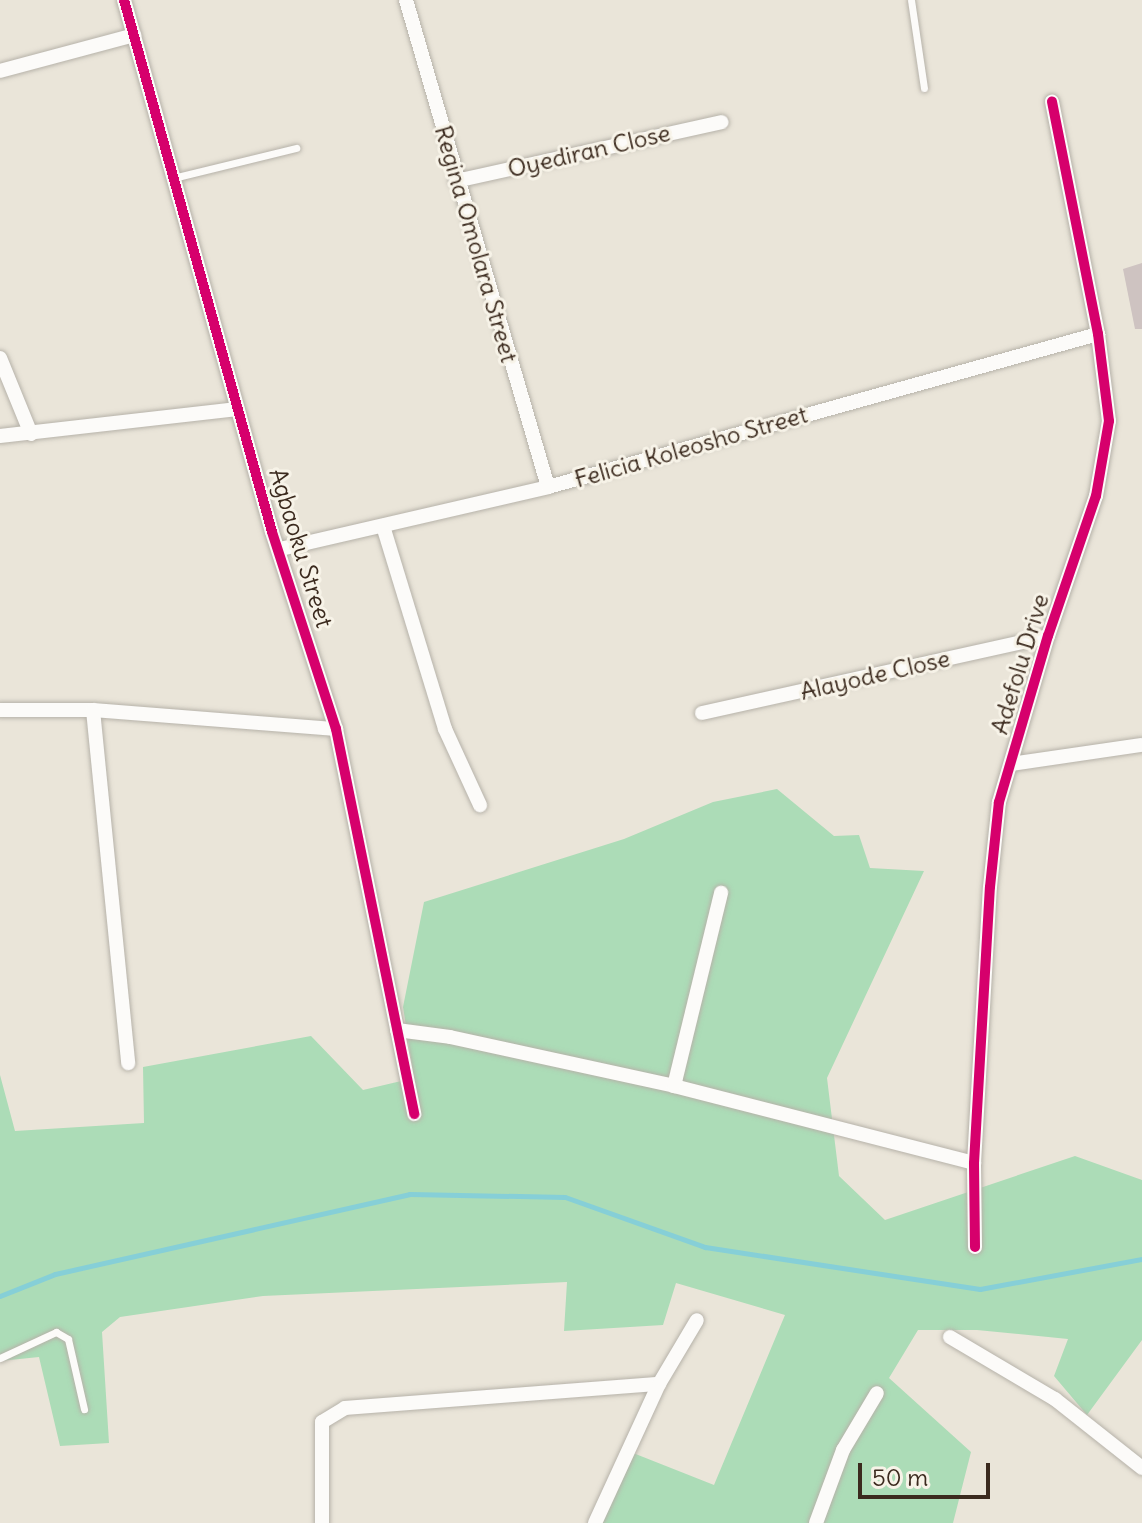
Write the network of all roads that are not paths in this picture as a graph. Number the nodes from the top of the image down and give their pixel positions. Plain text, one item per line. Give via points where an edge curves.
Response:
1 (124, 0) edge
2 (406, 0) edge
3 (911, 0) edge
4 (134, 35) junction
5 (0, 71) edge
6 (924, 88) dead end
7 (1052, 102) dead end
8 (722, 122) dead end
9 (296, 148) dead end
10 (173, 178) junction
11 (456, 181) junction
12 (1098, 334) junction
13 (0, 358) edge
14 (237, 409) junction
15 (31, 434) junction
16 (0, 436) edge
17 (548, 487) junction
18 (383, 526) junction
19 (280, 549) junction
20 (1048, 636) junction
21 (0, 710) edge
22 (93, 710) junction
23 (702, 713) dead end
24 (336, 729) junction
25 (1142, 745) edge
26 (1011, 764) junction
27 (480, 805) dead end
28 (721, 893) dead end
29 (397, 1030) junction
30 (128, 1063) dead end
31 (674, 1086) junction
32 (414, 1114) dead end
33 (974, 1163) junction
34 (975, 1247) dead end
35 (697, 1320) dead end
36 (950, 1337) dead end
37 (0, 1358) edge
38 (659, 1384) junction
39 (877, 1393) dead end
40 (84, 1409) dead end
41 (1142, 1468) edge
42 (322, 1523) edge
43 (595, 1523) edge
44 (816, 1523) edge

1 - 4 street, Agbaoku Street
2 - 11 street, Regina Omolara Street
3 - 6 lane
4 - 5 street
4 - 10 street, Agbaoku Street
7 - 12 street, Adefolu Drive
8 - 11 street, Oyediran Close
9 - 10 lane
10 - 14 street, Agbaoku Street
11 - 17 street, Regina Omolara Street
12 - 17 street, Felicia Koleosho Street
12 - 20 street, Adefolu Drive via 1109,421 1104,461
13 - 15 street
14 - 15 street
14 - 19 street, Agbaoku Street
15 - 16 street
17 - 18 street, Felicia Koleosho Street
18 - 19 street, Felicia Koleosho Street
18 - 27 street via 445,729
19 - 24 street, Agbaoku Street
20 - 23 street, Alayode Close
20 - 26 street, Adefolu Drive
21 - 22 street
22 - 24 street
22 - 30 street
24 - 29 street, Agbaoku Street
25 - 26 street
26 - 33 street, Adefolu Drive via 999,802 990,887
28 - 31 street
29 - 31 street
29 - 32 street, Agbaoku Street
31 - 33 street
33 - 34 street, Adefolu Drive
35 - 38 street
36 - 41 street via 1055,1399
37 - 40 lane via 56,1332 68,1339
38 - 42 street via 345,1408 322,1422
38 - 43 street
39 - 44 street via 843,1450

